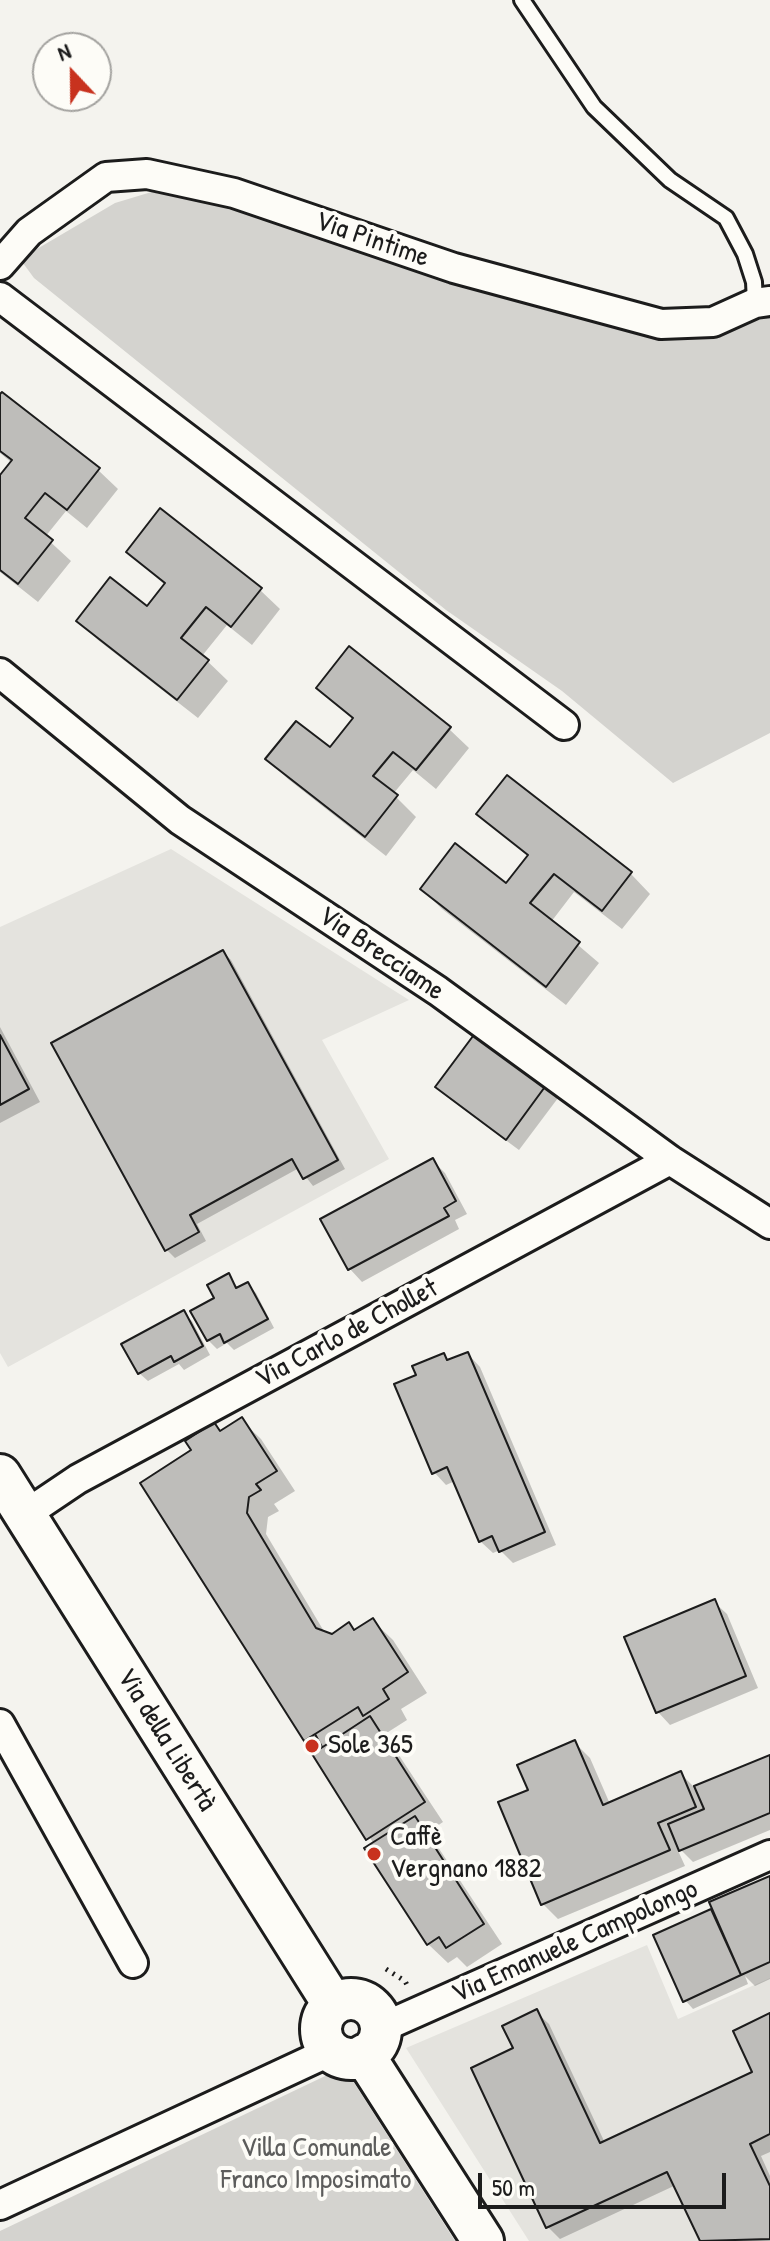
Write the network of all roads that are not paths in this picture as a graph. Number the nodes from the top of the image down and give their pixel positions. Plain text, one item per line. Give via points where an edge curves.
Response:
1 (522, 0) edge
2 (0, 265) edge
3 (0, 297) edge
4 (762, 302) edge
5 (0, 673) edge
6 (564, 725) dead end
7 (670, 1160) junction
8 (770, 1224) edge
9 (0, 1475) edge
10 (26, 1514) junction
11 (0, 1724) edge
12 (770, 1855) edge
13 (133, 1963) dead end
14 (333, 2004) junction
15 (359, 2045) junction
16 (0, 2205) edge
17 (483, 2241) edge

1 - 4 lane via 594,107 670,180 726,218
2 - 4 street, Via Pintime via 29,232 106,177 147,174 234,193 454,268 661,324 713,322
3 - 6 street
5 - 7 street, Via Brecciame via 180,820 438,991
7 - 8 street, Via Brecciame
7 - 10 street, Via Carlo de Chollet via 78,1479
9 - 10 main road, Via della Libertà
10 - 14 main road, Via della Libertà
11 - 13 street
12 - 15 street, Via Emanuele Campolongo
14 - 15 main road via 323,2016 324,2043
14 - 15 main road via 345,1999 365,2002 379,2017
15 - 16 street, Via Emanuele Campolongo
15 - 17 main road

